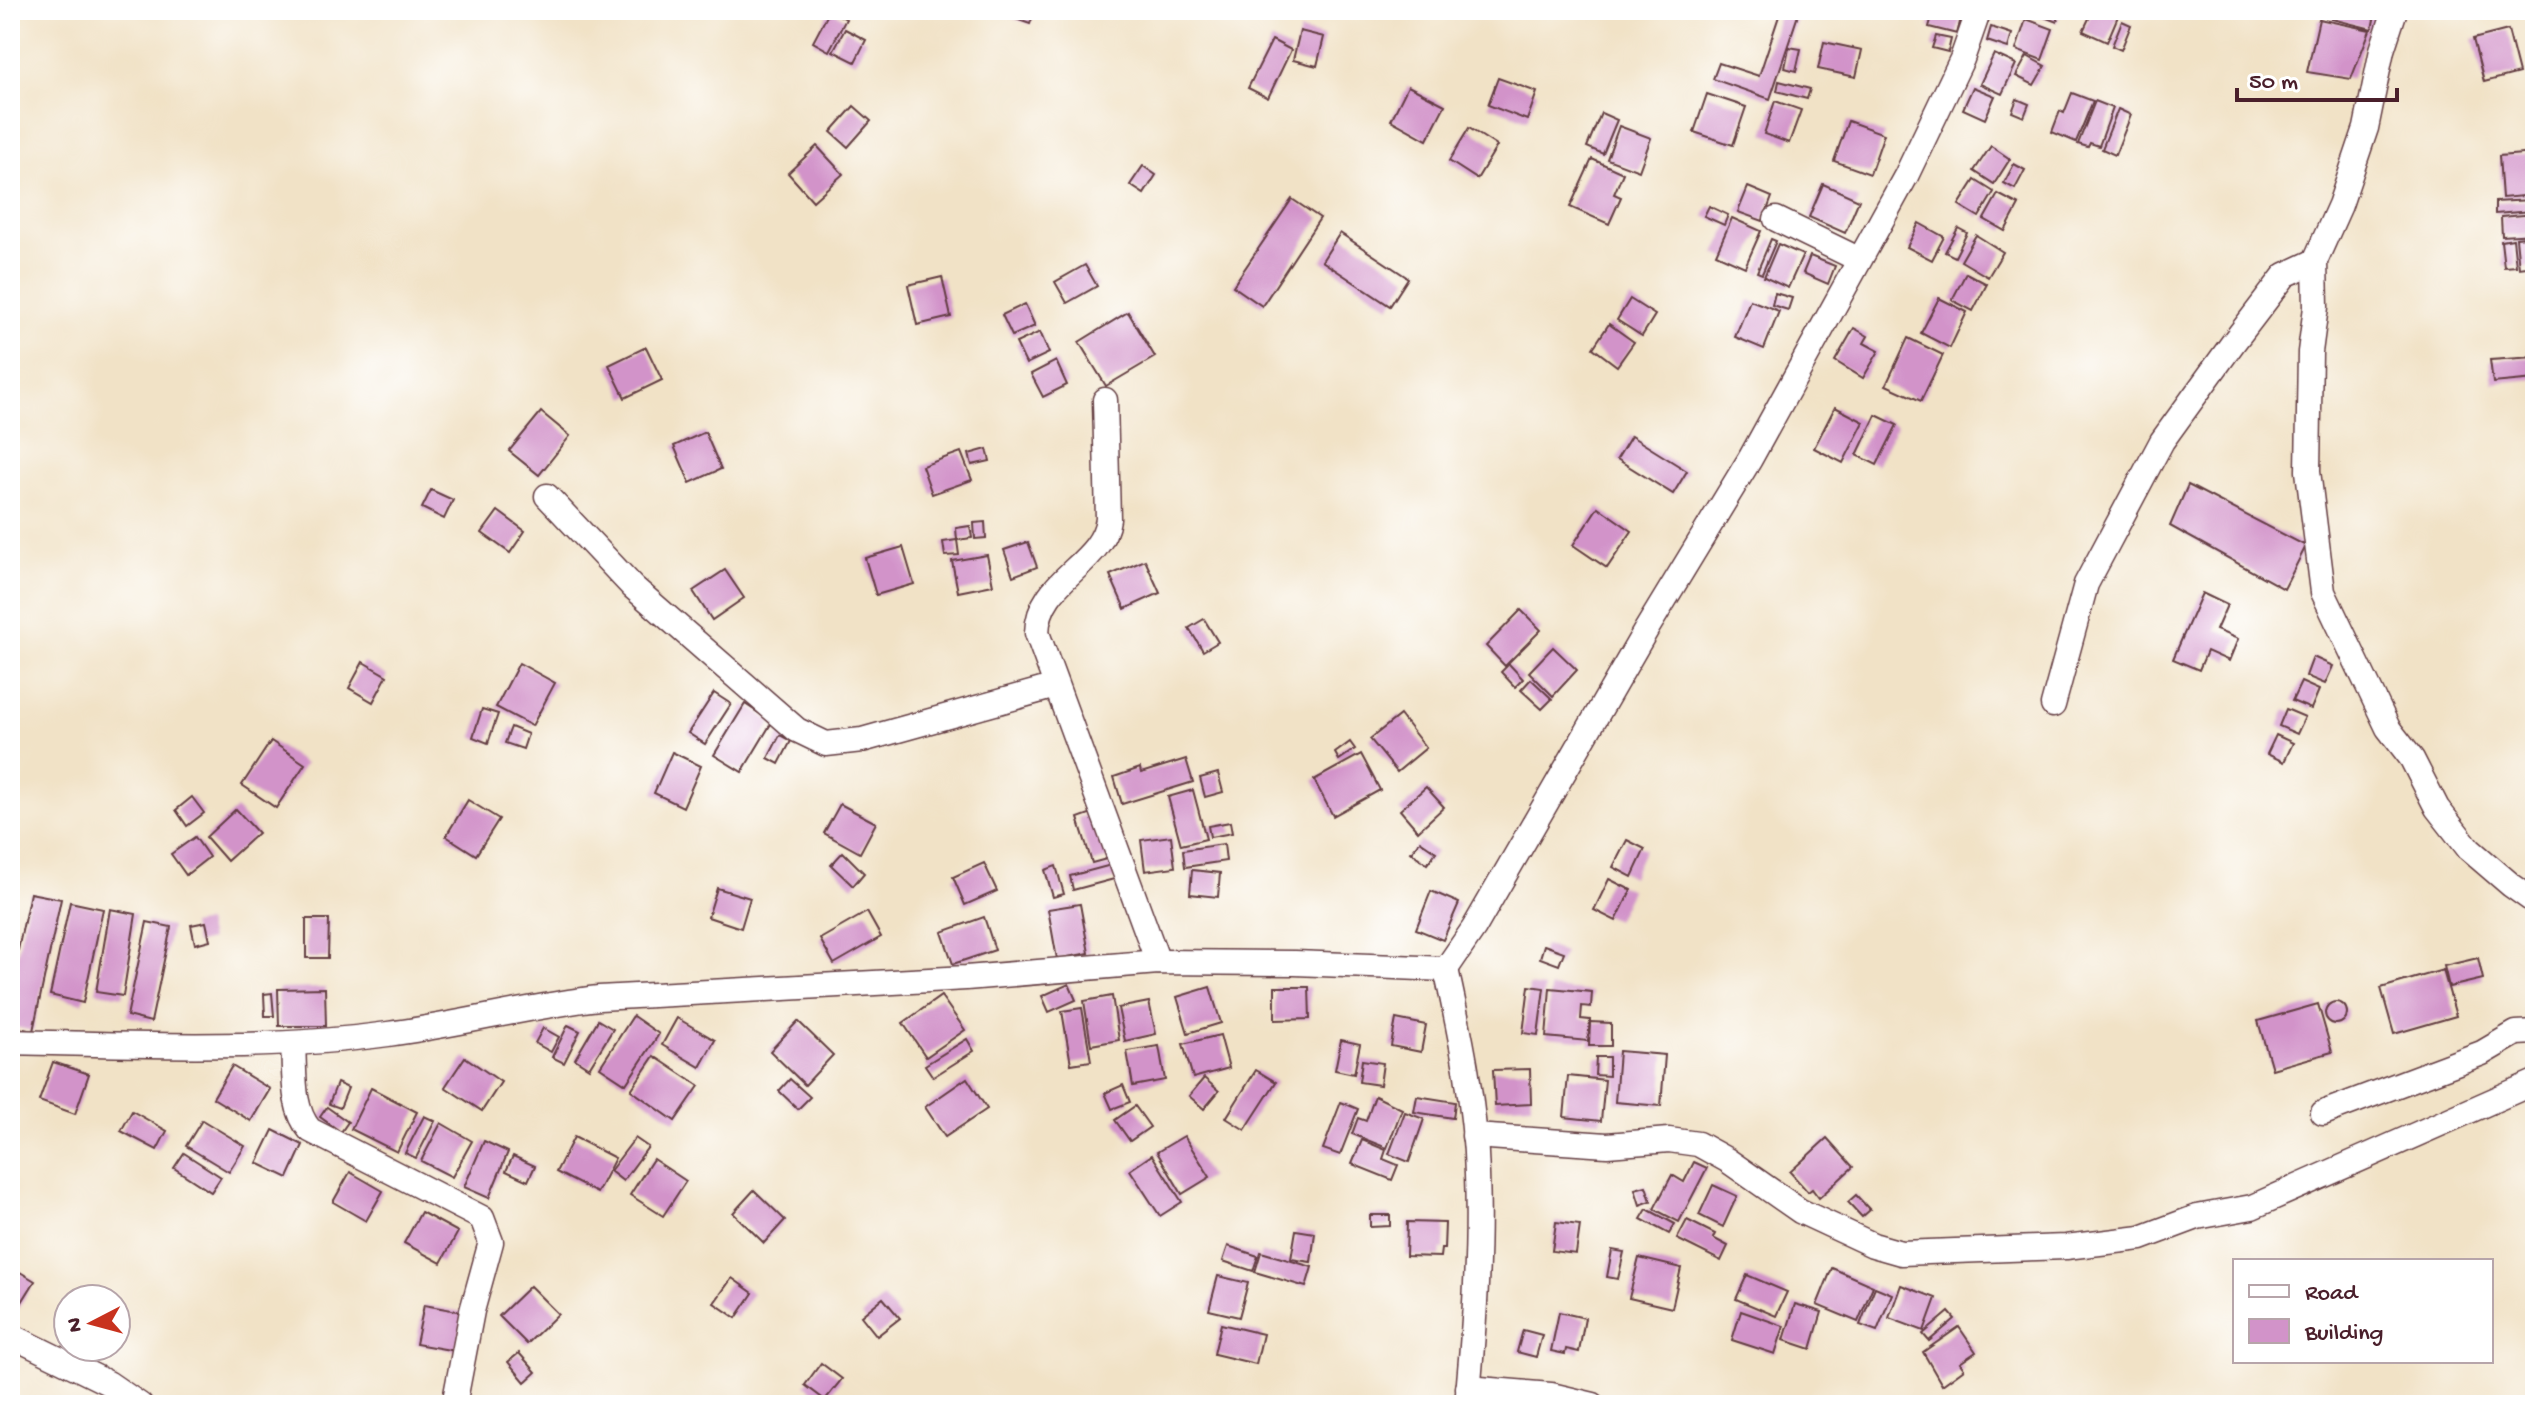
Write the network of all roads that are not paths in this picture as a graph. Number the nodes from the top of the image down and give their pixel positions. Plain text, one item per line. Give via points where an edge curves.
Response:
1 (1979, 10) edge
2 (2395, 10) edge
3 (1776, 219) dead end
4 (1858, 259) junction
5 (2315, 261) junction
6 (1105, 400) dead end
7 (547, 496) dead end
8 (1056, 686) junction
9 (2053, 705) dead end
10 (2535, 902) edge
11 (1158, 962) junction
12 (1446, 969) junction
13 (2535, 1032) edge
14 (10, 1042) edge
15 (293, 1044) junction
16 (2535, 1082) edge
17 (2323, 1113) dead end
18 (1474, 1136) junction
19 (10, 1335) edge
20 (1468, 1396) edge
21 (140, 1405) edge
22 (454, 1405) edge
23 (1593, 1405) edge

1 - 4 street via 1929,131
2 - 5 street via 2366,128
3 - 4 street
4 - 12 street via 1750,459
5 - 9 street via 2285,275 2162,441 2086,584
5 - 10 street via 2308,471 2323,592 2388,728 2412,759 2437,808 2469,849
6 - 8 street via 1106,535 1047,597 1037,616 1037,633
7 - 8 street via 633,587 797,730 826,744 862,740
8 - 11 street
11 - 12 street
11 - 15 street via 599,998 390,1034
12 - 18 street via 1466,1059
13 - 17 street via 2516,1033 2482,1053
14 - 15 street
15 - 22 street via 297,1107 310,1130 482,1218 488,1229 491,1242
16 - 18 street via 2252,1207 2197,1217 2141,1238 2066,1247 1901,1253 1800,1211 1698,1144 1669,1140 1607,1145
18 - 20 street via 1477,1282
19 - 21 street via 108,1383
20 - 23 street via 1551,1395

